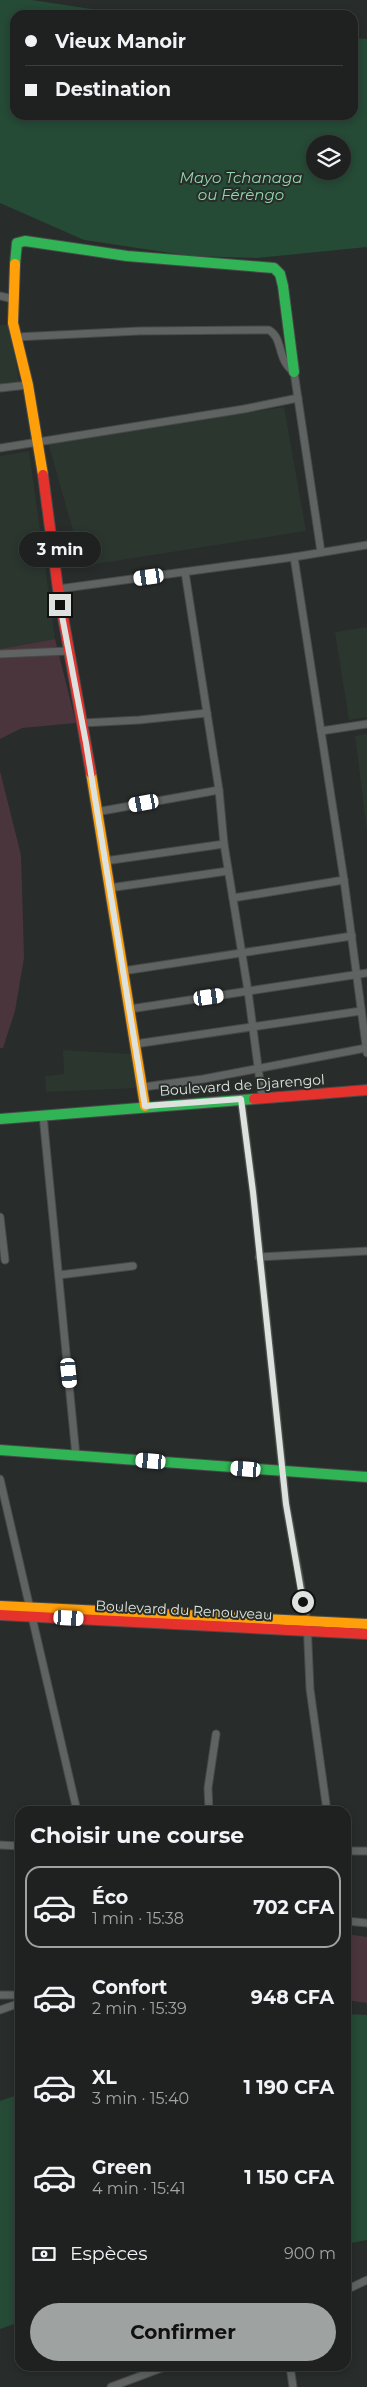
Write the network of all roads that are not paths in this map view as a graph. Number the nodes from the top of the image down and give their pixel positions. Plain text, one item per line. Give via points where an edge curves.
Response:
1 (0, 296) edge
2 (13, 300) junction
3 (16, 337) junction
4 (294, 372) junction
5 (28, 386) junction
6 (0, 388) edge
7 (298, 398) junction
8 (38, 441) junction
9 (0, 448) edge
10 (367, 545) edge
11 (321, 552) junction
12 (294, 557) junction
13 (185, 572) junction
14 (58, 589) junction
15 (68, 652) junction
16 (0, 654) edge
17 (207, 713) junction
18 (82, 723) junction
19 (367, 724) edge
20 (321, 731) junction
21 (219, 790) junction
22 (96, 812) junction
23 (224, 844) junction
24 (105, 862) junction
25 (228, 871) junction
26 (344, 880) junction
27 (109, 888) junction
28 (232, 898) junction
29 (352, 936) junction
30 (242, 954) junction
31 (123, 971) junction
32 (367, 973) edge
33 (357, 975) junction
34 (248, 992) junction
35 (130, 1009) junction
36 (361, 1011) junction
37 (253, 1027) junction
38 (135, 1044) junction
39 (367, 1051) edge
40 (259, 1067) junction
41 (143, 1086) junction
42 (367, 1090) edge
43 (262, 1097) junction
44 (241, 1099) junction
45 (145, 1106) junction
46 (43, 1115) junction
47 (0, 1119) edge
48 (0, 1217) edge
49 (367, 1251) edge
50 (260, 1258) junction
51 (6, 1260) dead end
52 (133, 1266) dead end
53 (59, 1275) junction
54 (0, 1450) edge
55 (76, 1456) junction
56 (283, 1472) junction
57 (367, 1477) edge
58 (0, 1479) edge
59 (0, 1606) edge
60 (30, 1612) junction
61 (0, 1615) edge
62 (367, 1624) edge
63 (308, 1626) junction
64 (367, 1634) edge
65 (216, 1734) dead end
66 (76, 1806) edge
67 (208, 1806) edge
68 (326, 1806) edge
69 (0, 1846) edge
70 (15, 1846) edge
71 (351, 1851) edge
72 (367, 1851) edge
73 (351, 1921) edge
74 (367, 1923) edge
75 (15, 1994) edge
76 (0, 1995) edge
77 (15, 2005) edge
78 (0, 2010) edge
79 (367, 2280) edge
80 (351, 2288) edge
81 (154, 2371) edge
82 (291, 2371) edge
83 (111, 2387) edge
84 (293, 2387) edge

1 - 2 street
2 - 3 street via 12,323
2 - 4 street via 15,248 20,241 127,256 274,268 280,274 283,286
3 - 4 street via 139,330 269,330 277,337 284,364
3 - 5 street
4 - 7 street
5 - 6 street
5 - 8 street
7 - 8 street
7 - 11 street
8 - 9 street
8 - 14 street
10 - 11 street
11 - 12 street
12 - 13 street
12 - 20 street
13 - 14 street
13 - 17 street
14 - 15 street
15 - 16 street
15 - 18 street
17 - 18 street
17 - 21 street
18 - 22 street
19 - 20 street
20 - 26 street
21 - 22 street
21 - 23 street
22 - 24 street
23 - 24 street
23 - 25 street
24 - 27 street
25 - 27 street
25 - 28 street
26 - 28 street
26 - 29 street
27 - 31 street
28 - 30 street
29 - 30 street
29 - 33 street
30 - 31 street
30 - 34 street
31 - 35 street
32 - 33 street
33 - 34 street
33 - 36 street
34 - 35 street
34 - 37 street
35 - 38 street
36 - 37 street
36 - 39 street
37 - 38 street
37 - 40 street
38 - 41 street
39 - 40 street
40 - 41 street
40 - 43 street
41 - 45 street
42 - 43 street, Boulevard de Djarengol
43 - 44 street, Boulevard de Djarengol
44 - 45 street, Boulevard de Djarengol
44 - 50 street
45 - 46 street, Boulevard de Djarengol
46 - 47 street, Boulevard de Djarengol
46 - 53 street
48 - 51 street
49 - 50 street
50 - 56 street
52 - 53 street
53 - 55 street
54 - 55 street
55 - 56 street
56 - 57 street
56 - 63 street
58 - 60 street
59 - 60 street, Boulevard du Renouveau
60 - 61 street, Boulevard du Renouveau
60 - 63 street, Boulevard du Renouveau
60 - 66 street
62 - 63 street, Boulevard du Renouveau
63 - 64 street, Boulevard du Renouveau
63 - 68 street via 310,1688
65 - 67 street
69 - 70 street
71 - 72 street
73 - 74 street
75 - 76 street
77 - 78 street
79 - 80 street
81 - 83 street
82 - 84 street

